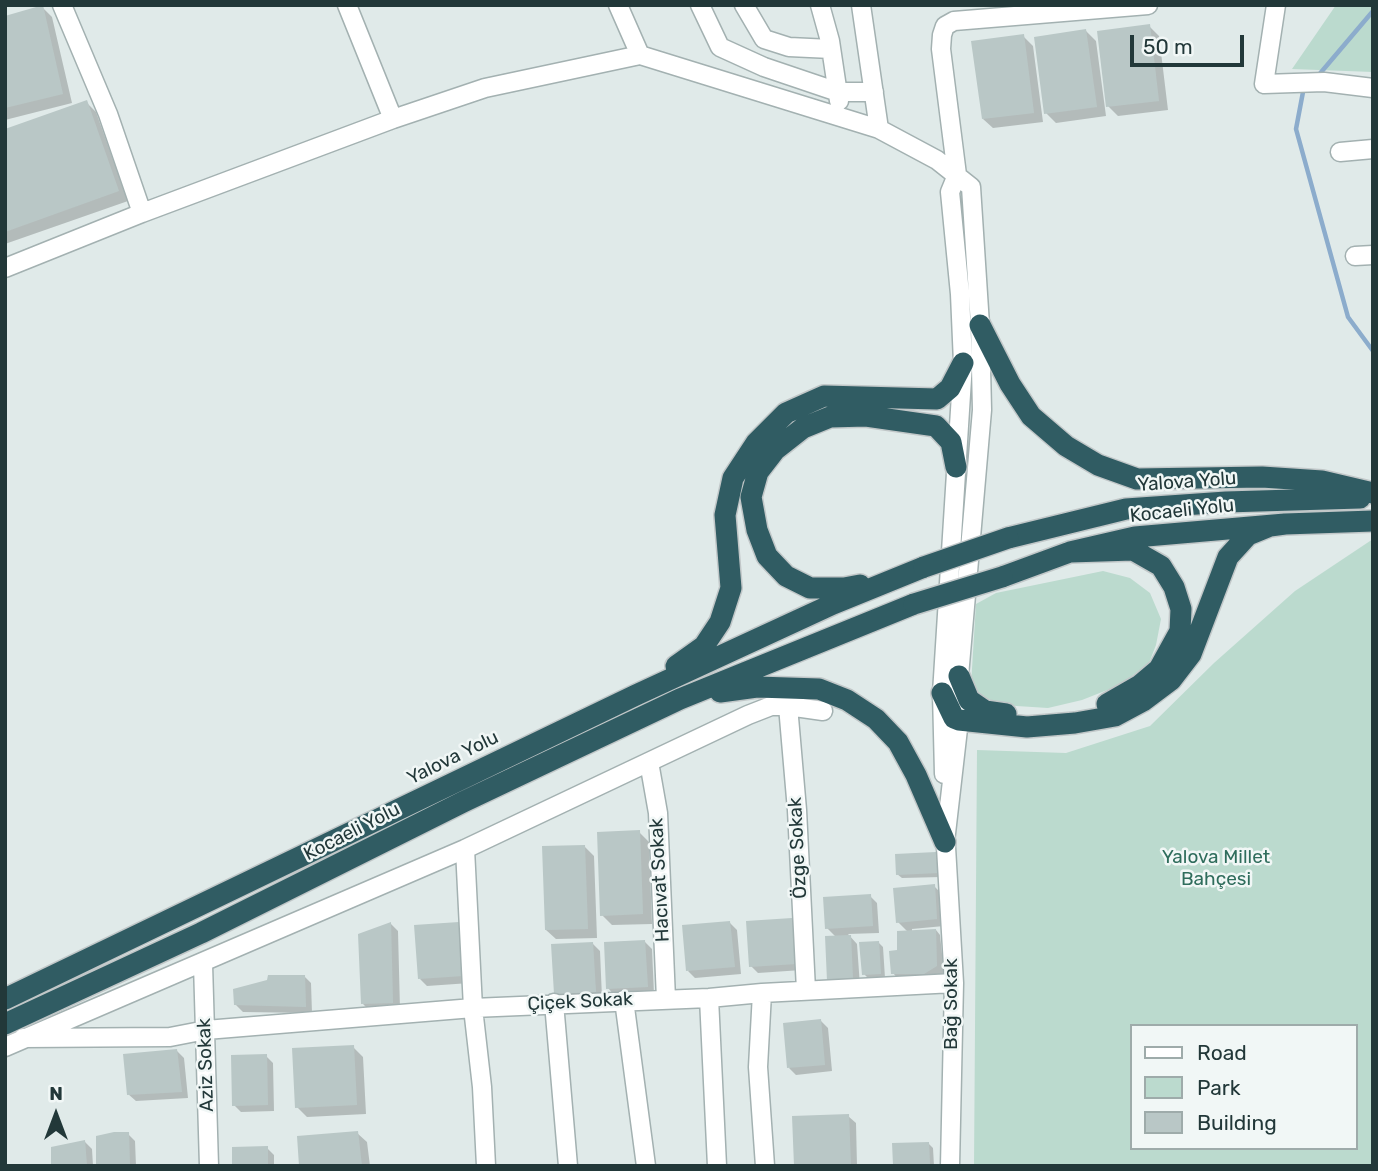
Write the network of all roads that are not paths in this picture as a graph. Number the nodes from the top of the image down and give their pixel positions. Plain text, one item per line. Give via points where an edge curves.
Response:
1 (62, 5) edge
2 (346, 5) edge
3 (618, 5) edge
4 (700, 5) edge
5 (744, 5) edge
6 (820, 5) edge
7 (861, 5) edge
8 (1148, 5) edge
9 (1276, 5) edge
10 (831, 49) junction
11 (640, 55) junction
12 (1373, 88) edge
13 (838, 92) junction
14 (874, 92) junction
15 (842, 117) junction
16 (393, 119) junction
17 (880, 129) junction
18 (1373, 149) edge
19 (1340, 152) dead end
20 (957, 175) junction
21 (142, 213) junction
22 (5, 268) edge
23 (980, 325) junction
24 (963, 363) junction
25 (956, 467) junction
26 (1373, 495) edge
27 (1373, 521) edge
28 (1285, 524) junction
29 (1070, 552) junction
30 (893, 579) junction
31 (959, 676) junction
32 (942, 693) junction
33 (636, 695) junction
34 (680, 699) junction
35 (788, 706) junction
36 (823, 711) dead end
37 (959, 720) junction
38 (649, 762) junction
39 (945, 842) junction
40 (465, 849) junction
41 (203, 964) junction
42 (954, 983) junction
43 (806, 990) junction
44 (762, 993) junction
45 (709, 998) junction
46 (5, 999) edge
47 (666, 999) junction
48 (624, 1000) junction
49 (554, 1003) junction
50 (473, 1008) junction
51 (5, 1024) edge
52 (206, 1030) junction
53 (23, 1038) junction
54 (5, 1047) edge
55 (209, 1166) edge
56 (486, 1166) edge
57 (568, 1166) edge
58 (646, 1166) edge
59 (718, 1166) edge
60 (765, 1166) edge
61 (950, 1166) edge

1 - 21 street via 108,114
2 - 16 street
3 - 11 street
4 - 13 street via 720,47
5 - 10 street via 764,38 789,47
6 - 10 street
7 - 14 street
8 - 20 street via 954,21 946,26 941,49
9 - 12 street via 1264,84 1324,82
10 - 13 street
11 - 15 street
11 - 16 street via 485,88
13 - 14 street
13 - 15 street
14 - 17 street
15 - 17 street
16 - 21 street
17 - 20 street
18 - 19 street
20 - 23 street via 971,187
20 - 24 street via 950,192
21 - 22 street
23 - 26 highway via 1031,416 1066,446 1098,465 1137,479 1322,481
23 - 31 street via 982,410
24 - 25 street
24 - 33 highway via 950,388 937,399 824,396 786,413 756,443 733,478 725,516 731,587 720,622 704,646
25 - 30 highway via 951,442 936,426 866,416 830,417 803,428 775,450 758,472 751,497 757,530 767,556 786,576 810,588 844,588
25 - 32 street
26 - 30 highway, Yalova Yolu, bridge via 1126,509 1008,538
27 - 28 highway, Kocaeli̇ Yolu
28 - 29 highway, Kocaeli̇ Yolu via 1135,537
28 - 37 highway via 1248,535 1228,557 1191,653 1171,680 1143,701 1115,716 1075,723 1027,727
29 - 31 highway via 1133,550 1161,566 1181,609 1180,631 1158,669 1112,703 1056,715 985,711 969,700
29 - 34 highway, Kocaeli̇ Yolu, bridge via 914,604
30 - 33 highway, Yalova Yolu
31 - 37 street
32 - 37 highway
32 - 39 street
33 - 46 highway, Yalova Yolu
34 - 39 highway via 734,689 787,687 819,689 847,700 876,719 898,742
34 - 51 highway, Kocaeli̇ Yolu
35 - 36 street
35 - 38 street via 771,706 748,715
35 - 43 street, Özge Sokak
37 - 39 street
38 - 40 street
38 - 47 street, Hacıvat Sokak via 658,813
39 - 42 street, Bağ Sokak
40 - 41 street
40 - 50 street
41 - 52 street, Aziz Sokak
41 - 53 street
42 - 43 street, Çiçek Sokak
42 - 61 street, Bağ Sokak
43 - 44 street, Çiçek Sokak
44 - 45 street, Çiçek Sokak
44 - 60 street via 758,1067
45 - 47 street, Çiçek Sokak
45 - 59 street
47 - 48 street, Çiçek Sokak
48 - 49 street, Çiçek Sokak
48 - 58 street
49 - 50 street, Çiçek Sokak
49 - 57 street
50 - 52 street, Çiçek Sokak
50 - 56 street
52 - 53 street, Çiçek Sokak via 170,1037
52 - 55 street, Aziz Sokak
53 - 54 street

